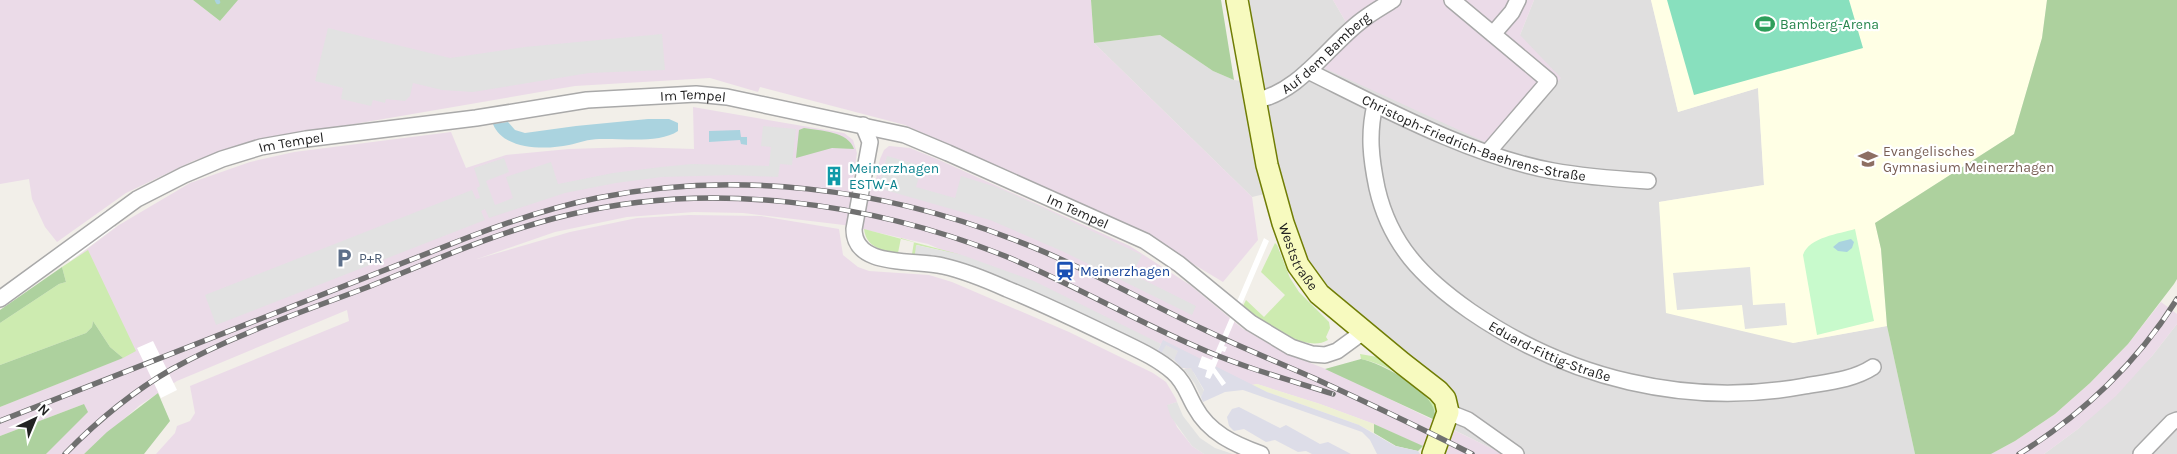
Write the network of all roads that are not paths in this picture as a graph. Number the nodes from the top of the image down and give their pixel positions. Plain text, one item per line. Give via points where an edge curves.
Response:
1 (1236, 0) edge
2 (1393, 0) edge
3 (1452, 0) edge
4 (1518, 0) edge
5 (1493, 34) junction
6 (1308, 71) junction
7 (1254, 101) junction
8 (1375, 106) junction
9 (863, 125) junction
10 (1488, 152) junction
11 (1648, 181) dead end
12 (0, 299) edge
13 (1363, 332) junction
14 (1873, 367) dead end
15 (1448, 412) junction
16 (2177, 420) edge
17 (1261, 454) edge
18 (1433, 454) edge
19 (1516, 454) edge
20 (2141, 454) edge

1 - 7 main road, Weststraße
2 - 6 street, Auf dem Bamberg via 1360,21
3 - 5 street
4 - 5 street
5 - 10 street via 1548,81
6 - 7 street, Auf dem Bamberg via 1276,94
6 - 8 street, Christoph-Friedrich-Baehrens-Straße
7 - 13 main road, Weststraße via 1270,175 1298,266 1319,294
8 - 10 street, Christoph-Friedrich-Baehrens-Straße
8 - 14 street, Eduard-Fittig-Straße via 1370,122 1372,162 1382,208 1391,231 1426,275 1511,338 1578,368 1680,391 1749,393 1783,390 1857,376
9 - 12 street, Im Tempel via 727,97 665,94 588,100 261,147 184,174 138,199
9 - 13 street, Im Tempel via 905,134 1122,230 1179,264 1250,323 1292,347 1325,355 1344,347
9 - 17 street via 870,142 854,229 854,237 861,248 876,257 943,266 990,282 1156,359 1179,376 1196,409 1210,427 1224,438
10 - 11 street, Christoph-Friedrich-Baehrens-Straße via 1552,171
13 - 15 main road, Weststraße via 1438,390
15 - 18 main road
15 - 19 street via 1468,420
16 - 20 street

